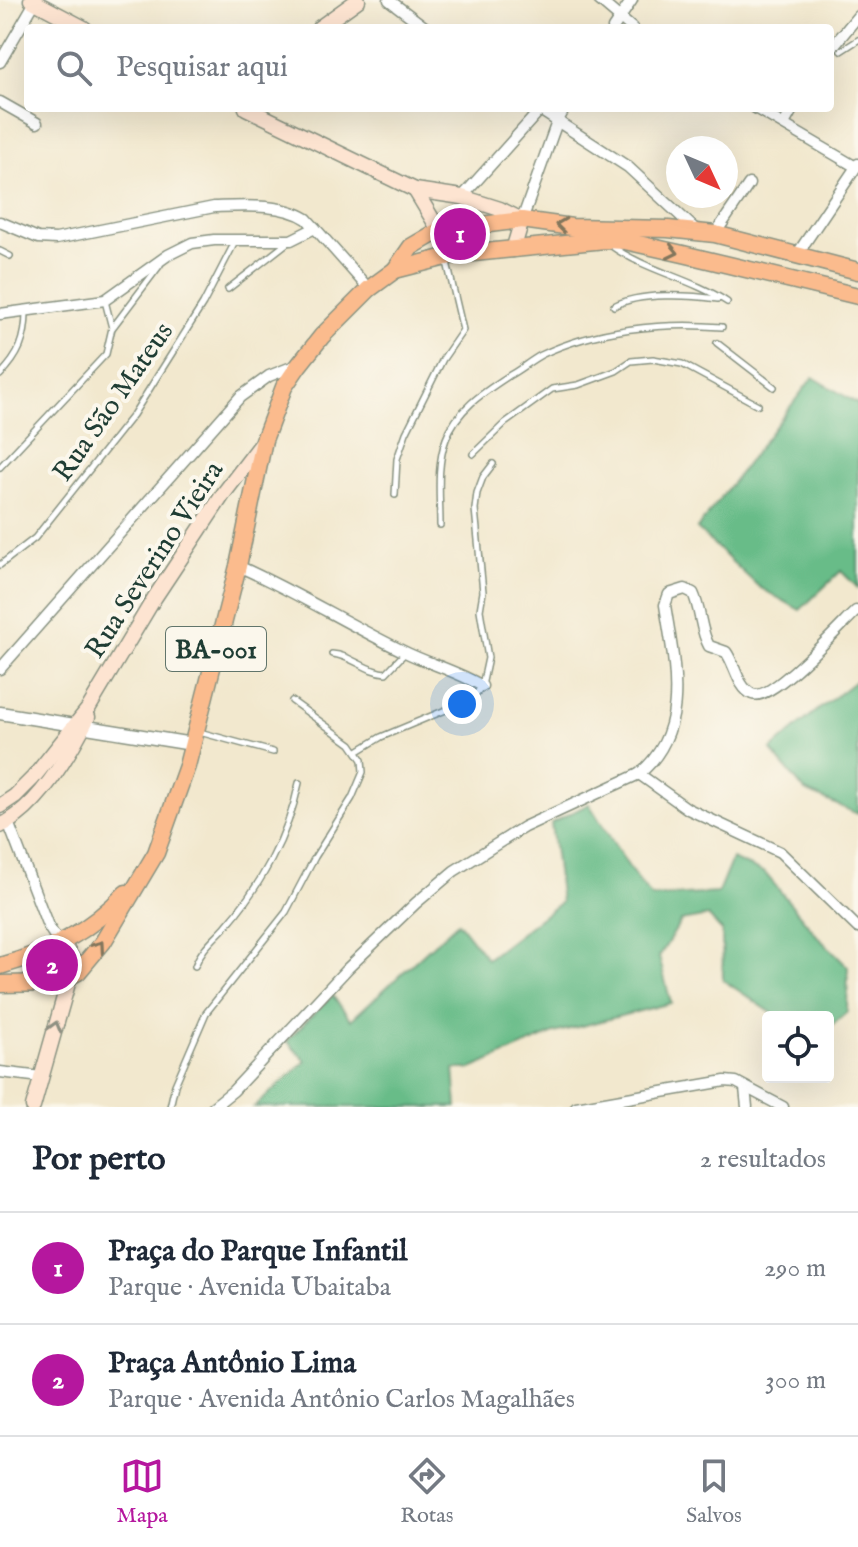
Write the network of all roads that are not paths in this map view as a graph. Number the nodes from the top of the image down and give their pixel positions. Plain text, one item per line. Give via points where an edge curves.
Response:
1 (358, 0) edge
2 (389, 0) edge
3 (599, 0) edge
4 (632, 0) edge
5 (33, 1) edge
6 (858, 16) edge
7 (620, 17) junction
8 (76, 24) edge
9 (325, 24) edge
10 (421, 24) edge
11 (616, 24) edge
12 (628, 24) edge
13 (858, 40) edge
14 (836, 50) edge
15 (1, 58) edge
16 (0, 102) edge
17 (254, 112) edge
18 (535, 112) edge
19 (542, 112) edge
20 (563, 112) edge
21 (762, 112) edge
22 (791, 112) edge
23 (557, 122) junction
24 (37, 123) dead end
25 (784, 124) junction
26 (857, 165) edge
27 (749, 184) dead end
28 (415, 190) junction
29 (462, 197) junction
30 (522, 220) junction
31 (0, 222) edge
32 (315, 228) junction
33 (440, 230) junction
34 (698, 232) junction
35 (715, 234) junction
36 (291, 240) junction
37 (605, 240) junction
38 (235, 242) junction
39 (513, 250) junction
40 (0, 251) edge
41 (168, 255) junction
42 (10, 256) dead end
43 (450, 256) junction
44 (796, 256) junction
45 (395, 270) junction
46 (858, 271) edge
47 (228, 289) dead end
48 (369, 289) junction
49 (858, 296) edge
50 (105, 300) junction
51 (614, 306) dead end
52 (26, 312) junction
53 (0, 314) edge
54 (722, 327) dead end
55 (112, 328) junction
56 (717, 343) dead end
57 (299, 365) junction
58 (0, 375) edge
59 (774, 387) dead end
60 (758, 405) dead end
61 (264, 440) junction
62 (473, 454) dead end
63 (493, 464) dead end
64 (0, 467) edge
65 (395, 495) dead end
66 (440, 525) dead end
67 (0, 565) edge
68 (238, 566) junction
69 (856, 611) dead end
70 (406, 652) junction
71 (332, 654) dead end
72 (0, 669) edge
73 (482, 686) junction
74 (292, 701) dead end
75 (0, 713) edge
76 (78, 727) junction
77 (198, 739) junction
78 (358, 751) junction
79 (273, 752) dead end
80 (639, 774) junction
81 (299, 783) dead end
82 (0, 806) edge
83 (4, 824) edge
84 (156, 853) junction
85 (858, 928) edge
86 (60, 944) junction
87 (26, 959) junction
88 (0, 966) edge
89 (195, 966) dead end
90 (71, 977) junction
91 (37, 983) junction
92 (0, 984) edge
93 (0, 1072) edge
94 (41, 1077) junction
95 (745, 1088) junction
96 (33, 1107) edge
97 (170, 1107) edge
98 (213, 1107) edge
99 (576, 1107) edge
100 (747, 1107) edge
101 (783, 1107) edge

1 - 9 main road
2 - 10 street
3 - 7 street
4 - 7 street
5 - 8 main road
5 - 15 street
6 - 14 street
7 - 11 street
7 - 12 street
13 - 14 lane
16 - 24 street
17 - 28 main road
18 - 29 street
19 - 23 street
20 - 23 street
21 - 25 street
22 - 25 street
23 - 30 street
23 - 34 street via 628,167
25 - 26 street
26 - 44 street
27 - 35 street
28 - 29 main road
28 - 33 main road
29 - 30 main road
30 - 33 main road, BA-001
34 -> 30 main road, BA-001
30 - 39 main road
31 - 32 street via 38,238 56,239 236,206 294,212
32 - 36 street
32 - 48 street
33 - 43 main road
33 - 45 main road, BA-001 via 411,247
34 - 35 main road, BA-001
35 - 44 main road, BA-001
36 - 38 street
36 - 47 lane
37 - 39 main road, BA-001
37 -> 49 main road, BA-001
37 - 51 lane via 650,268 725,301 655,297
38 - 41 street via 192,243
38 - 67 lane, Rua São Mateus via 133,415 49,523
39 - 43 main road, BA-001
40 - 42 lane
41 - 50 street
41 - 55 lane
43 - 45 main road, BA-001
43 - 65 lane via 463,330 406,433 397,459
44 - 46 main road, BA-001
45 - 48 main road, BA-001
48 - 57 main road, BA-001
50 - 52 street
50 - 55 lane
52 - 53 street
52 - 58 lane via 19,354
54 - 66 lane via 668,324 582,340 543,355 478,396 445,441 438,478
55 - 64 lane via 101,362
56 - 59 lane
57 - 61 main road, BA-001 via 284,387
57 - 72 street via 269,376 240,397
60 - 62 lane via 682,364 631,361 578,385 554,388
61 - 68 main road, BA-001
61 - 76 main road, Rua Severino Vieira via 155,597
63 - 73 lane via 483,477 475,509 488,658
68 - 70 street
68 - 77 main road, BA-001
69 - 80 street via 788,677 758,696 743,686 726,652 709,646 693,593 673,591 665,605 676,701 659,750
70 - 71 lane via 386,673
70 - 73 street
73 - 78 lane via 472,699
74 - 78 lane
75 - 76 street
76 - 77 street
76 - 82 main road, Rua Severino Vieira
76 - 83 main road, Rua Severino Vieira via 44,788
77 - 79 lane
77 - 84 main road, BA-001
78 - 97 lane via 364,768 352,798 286,912 206,1013
80 - 85 street via 688,809 780,852
80 - 98 street via 524,827 454,871 348,968
81 - 89 lane via 280,845
83 - 86 street
84 - 86 main road, BA-001 via 104,915
90 -> 84 main road, BA-001 via 103,942
86 - 87 main road, BA-001
86 - 90 main road via 74,962
87 - 88 main road, BA-001
87 - 91 main road via 27,973
90 - 91 main road
94 -> 90 main road
91 - 92 main road
93 - 94 street
94 - 96 main road
95 - 99 street via 725,1081
95 - 100 street
95 - 101 street

